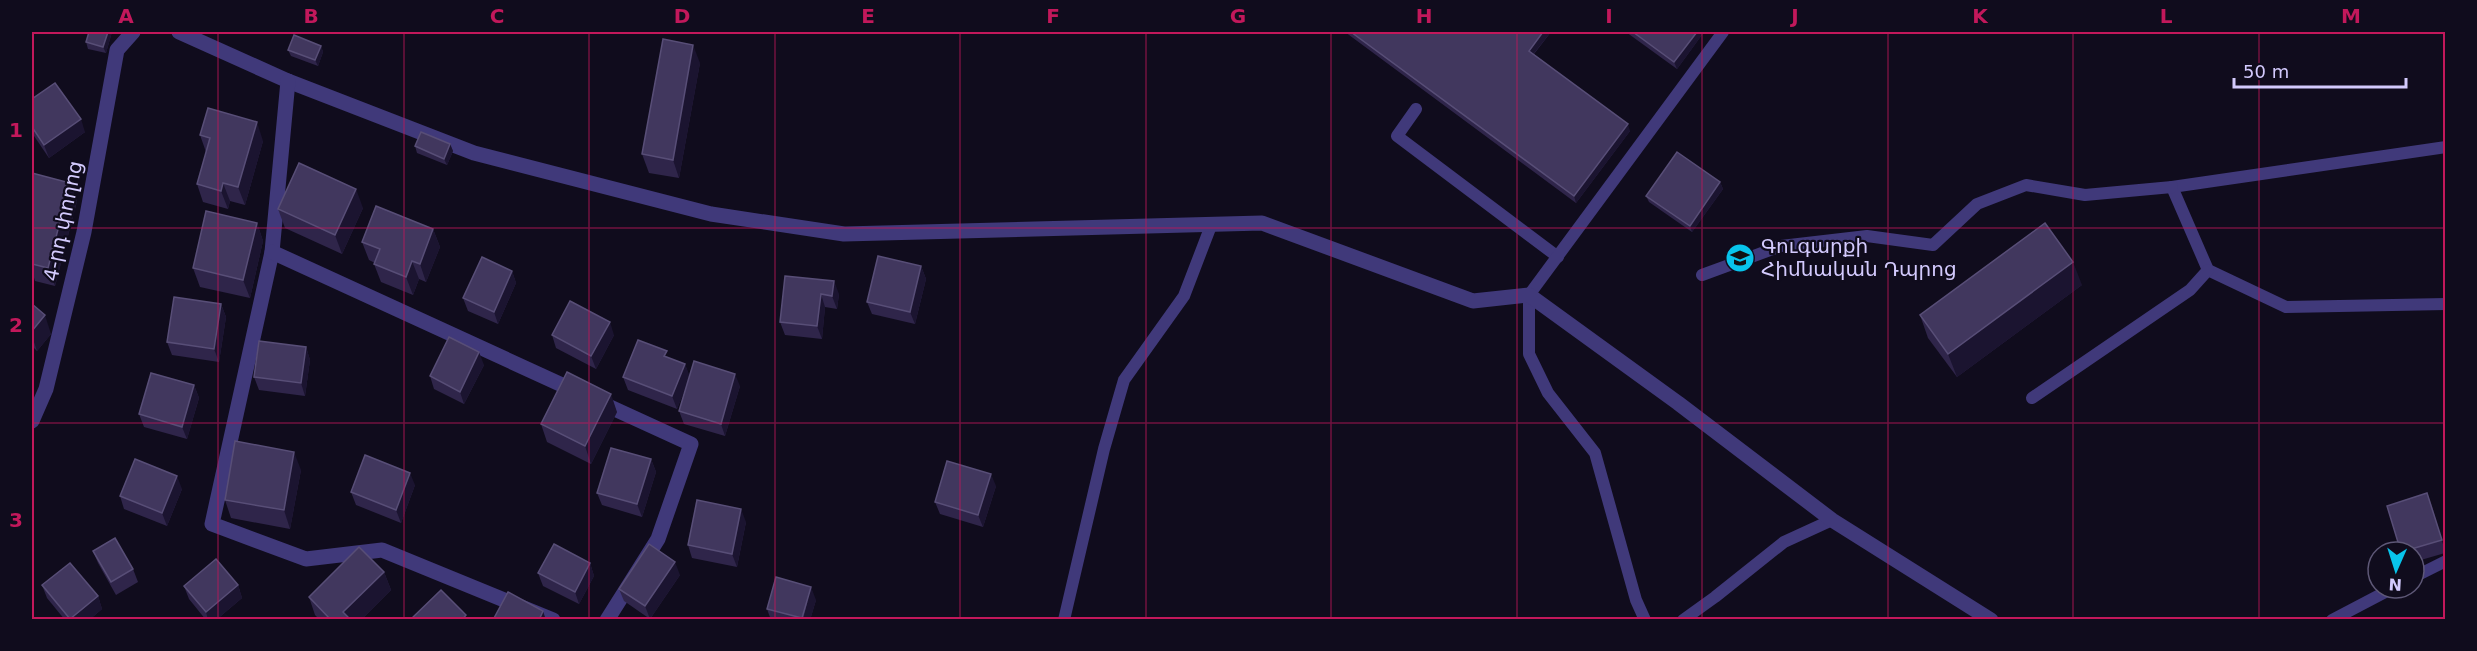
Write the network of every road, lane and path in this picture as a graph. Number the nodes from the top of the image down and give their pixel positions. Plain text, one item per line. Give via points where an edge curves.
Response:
1 (133, 32) edge
2 (179, 32) edge
3 (1723, 32) edge
4 (288, 81) junction
5 (1416, 109) dead end
6 (2445, 147) edge
7 (2172, 187) junction
8 (1212, 223) junction
9 (272, 252) junction
10 (1558, 257) junction
11 (2208, 270) junction
12 (1702, 275) dead end
13 (1529, 295) junction
14 (2445, 304) edge
15 (2032, 398) dead end
16 (32, 421) edge
17 (1832, 520) junction
18 (2445, 561) edge
19 (2426, 571) edge
20 (2370, 600) edge
21 (554, 620) edge
22 (607, 620) edge
23 (1064, 620) edge
24 (1645, 620) edge
25 (1683, 620) edge
26 (1990, 620) edge
27 (2332, 620) edge

1 - 16 street, 4-րդ փողոց via 117,50 84,232 46,389
2 - 4 street
3 - 10 lane
4 - 8 street via 474,153 711,214 844,234
4 - 9 street
5 - 10 lane via 1397,136
6 - 7 lane
7 - 11 lane
7 - 12 lane via 2085,195 2026,184 1977,204 1933,245 1868,236 1781,246
8 - 13 street via 1262,223 1473,301
8 - 23 lane via 1184,296 1124,380
9 - 21 street via 212,524 306,559 382,550
9 - 22 street via 691,444 658,539
10 - 13 lane
11 - 14 lane via 2286,307
11 - 15 lane via 2190,290
13 - 17 street
13 - 24 lane via 1529,354 1548,393 1595,453
17 - 25 lane via 1784,542
17 - 26 street
18 - 19 lane
20 - 27 lane

